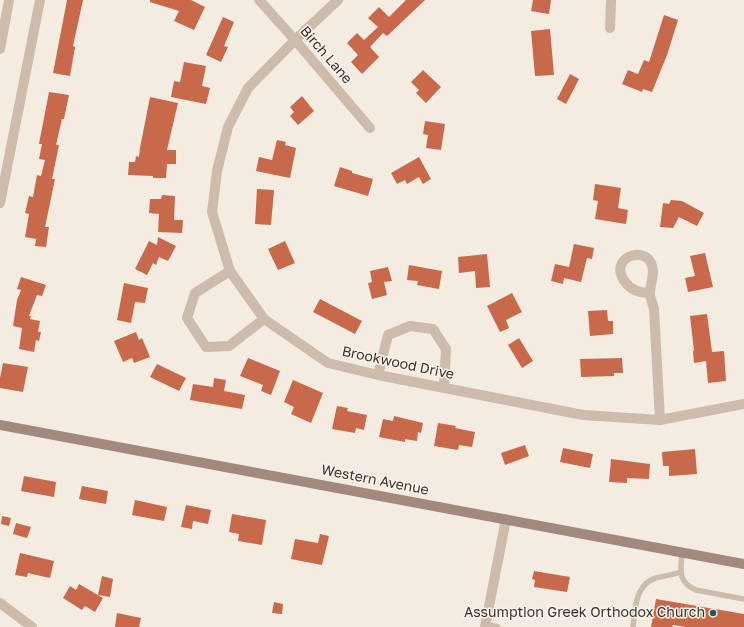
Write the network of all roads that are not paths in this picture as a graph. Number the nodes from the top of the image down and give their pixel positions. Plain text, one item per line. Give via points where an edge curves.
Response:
1 (10, 0) edge
2 (40, 0) edge
3 (259, 0) edge
4 (338, 0) edge
5 (611, 0) edge
6 (610, 28) dead end
7 (295, 40) junction
8 (0, 49) edge
9 (370, 128) dead end
10 (4, 157) edge
11 (0, 203) edge
12 (230, 271) junction
13 (650, 293) dead end
14 (264, 319) junction
15 (378, 375) junction
16 (444, 387) junction
17 (744, 404) edge
18 (660, 420) junction
19 (0, 425) edge
20 (506, 519) junction
21 (682, 552) junction
22 (744, 564) edge
23 (680, 572) junction
24 (744, 599) edge
25 (0, 603) edge
26 (486, 623) edge
27 (32, 627) edge
28 (498, 627) edge
29 (632, 627) edge

1 - 8 street
2 - 10 street
3 - 7 street, Birch Lane
4 - 7 street, Brookwood Drive
5 - 6 street
7 - 9 street, Birch Lane
7 - 12 street, Brookwood Drive via 248,88 228,127 217,171 212,212
10 - 11 street
12 - 14 street, Brookwood Drive
12 - 14 street via 195,293 187,318 206,347 229,346
13 - 18 street via 654,309
14 - 15 street, Brookwood Drive via 328,364
15 - 16 street, Brookwood Drive
15 - 16 street via 388,335 410,326 433,329 446,350
16 - 18 street, Brookwood Drive via 583,415
17 - 18 street, Brookwood Drive
19 - 20 main road, Western Avenue
20 - 21 main road, Western Avenue
20 - 26 street
21 - 22 main road, Western Avenue
21 - 23 lane
23 - 24 lane via 683,582 688,587
23 - 29 lane via 654,578 642,586 637,598
25 - 27 street
26 - 28 lane

